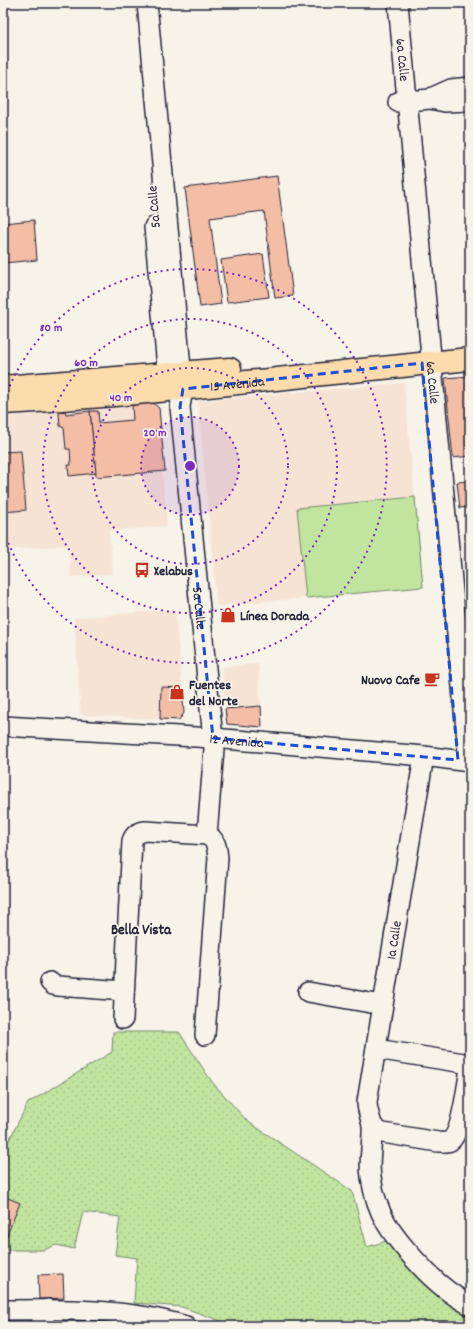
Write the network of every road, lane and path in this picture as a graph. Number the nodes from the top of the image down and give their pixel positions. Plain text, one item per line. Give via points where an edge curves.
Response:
1 (133, 3) edge
2 (147, 3) edge
3 (388, 3) edge
4 (398, 3) edge
5 (470, 87) edge
6 (430, 99) junction
7 (470, 100) edge
8 (403, 102) junction
9 (470, 345) edge
10 (426, 356) junction
11 (470, 359) edge
12 (3, 387) edge
13 (176, 387) junction
14 (3, 403) edge
15 (3, 726) edge
16 (213, 738) junction
17 (424, 756) junction
18 (466, 761) edge
19 (207, 835) junction
20 (50, 982) dead end
21 (124, 991) junction
22 (308, 992) dead end
23 (382, 1005) junction
24 (123, 1019) dead end
25 (205, 1035) dead end
26 (376, 1049) junction
27 (470, 1064) edge
28 (470, 1069) edge
29 (372, 1125) junction
30 (470, 1305) edge
31 (48, 1309) junction
32 (3, 1310) edge
33 (40, 1326) edge
34 (186, 1326) edge

1 - 13 street, 5a Calle
2 - 13 street, 5a Calle
3 - 8 street, 6a Calle
4 - 8 street, 6a Calle
5 - 6 street via 451,89
6 - 7 street via 445,102
6 - 8 street
8 - 10 street, 6a Calle
9 - 10 main road, 13 Avenida
10 - 11 main road, 13 Avenida
10 - 13 main road, 13 Avenida
10 - 18 street, 6a Calle
12 - 13 main road, 13 Avenida
13 - 14 main road, 13 Avenida
13 - 16 street, 5a Calle
15 - 16 street, 12 Avenida
16 - 17 street, 12 Avenida
16 - 19 street, 5a Calle via 214,759
17 - 18 street, 12 Avenida
17 - 23 street, 1a Calle
19 - 21 street via 145,831 134,836
19 - 25 street via 215,843 218,858
20 - 21 street via 58,986
21 - 24 street
22 - 23 street
23 - 26 street, 1a Calle
26 - 27 street
26 - 29 street, 1a Calle via 367,1102
28 - 29 street via 460,1123 457,1133 450,1141 438,1142 383,1133
29 - 30 street, 1a Calle via 372,1190 385,1221 396,1239 422,1269 445,1290
31 - 32 street
31 - 33 street
31 - 34 street via 122,1313

